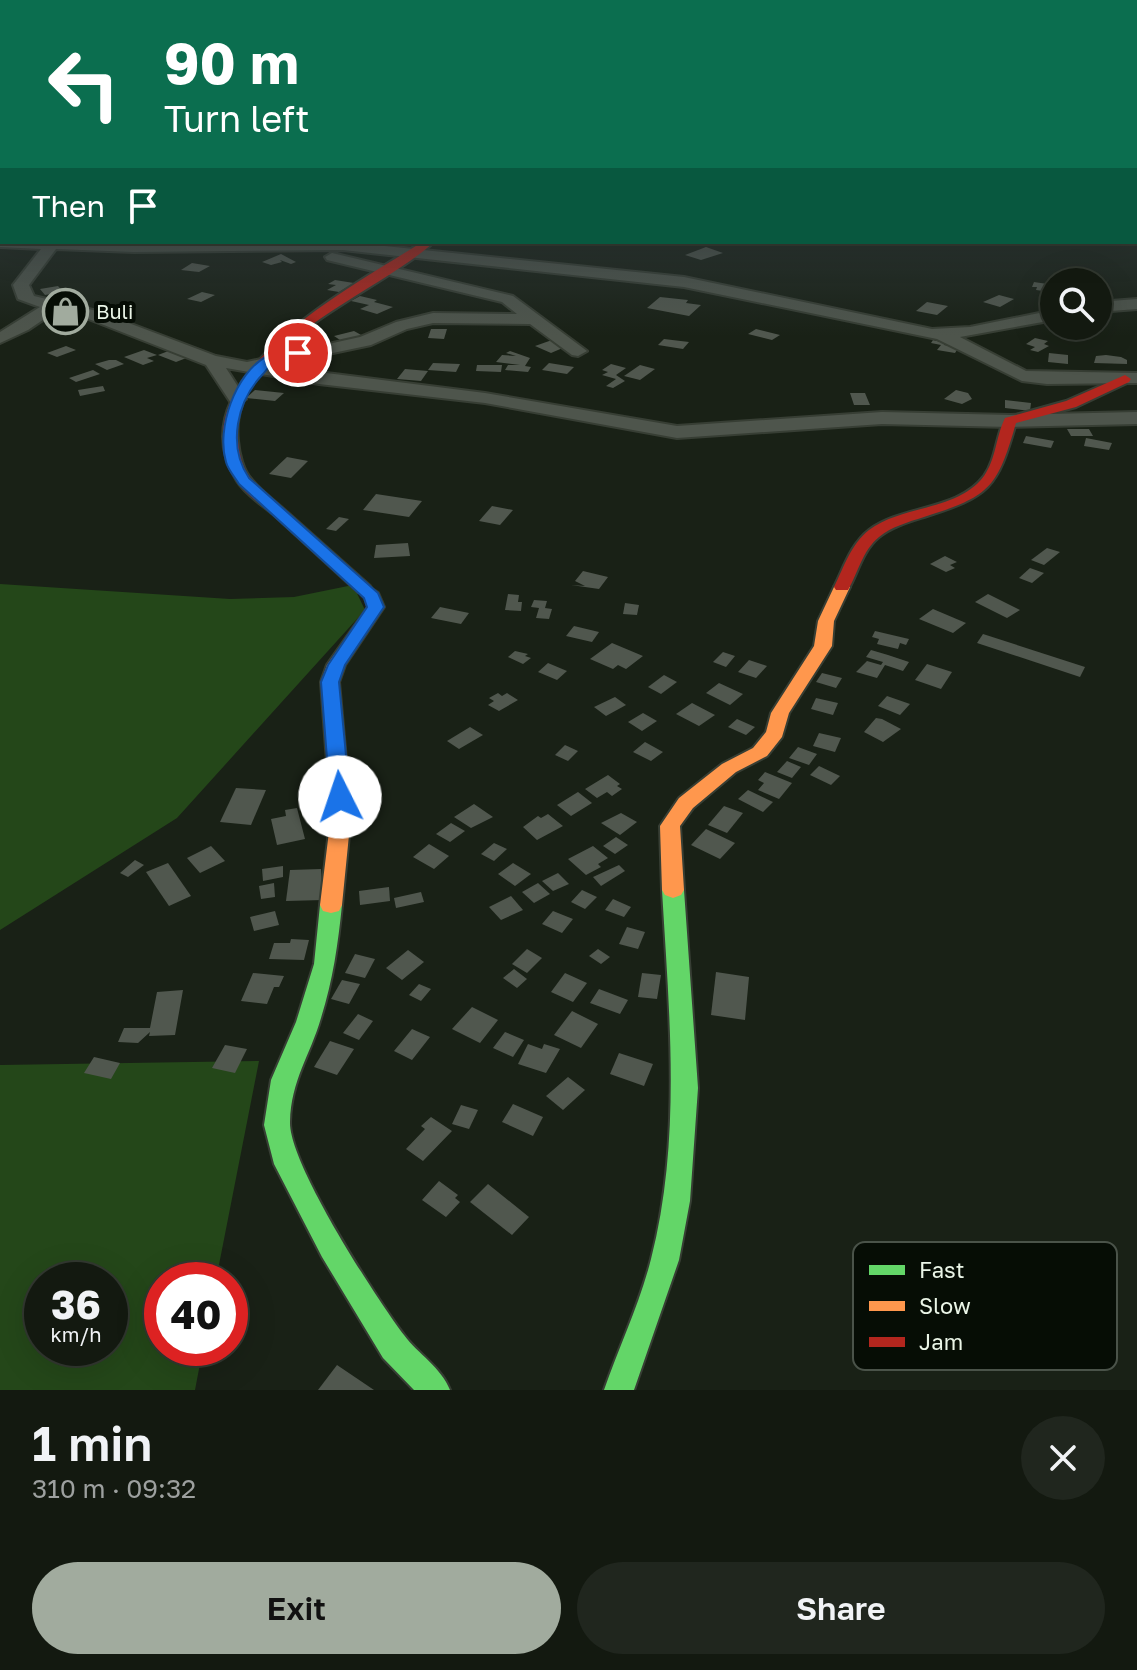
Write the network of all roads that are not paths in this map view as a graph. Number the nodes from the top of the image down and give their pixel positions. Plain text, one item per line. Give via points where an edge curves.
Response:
1 (12, 244) edge
2 (286, 246) junction
3 (50, 247) junction
4 (422, 247) edge
5 (385, 272) junction
6 (1137, 304) edge
7 (52, 306) junction
8 (1112, 306) edge
9 (1040, 318) edge
10 (534, 319) junction
11 (942, 335) junction
12 (0, 338) edge
13 (578, 351) dead end
14 (212, 361) junction
15 (266, 364) junction
16 (1131, 379) edge
17 (237, 399) junction
18 (1137, 418) edge
19 (1010, 421) junction
20 (435, 1390) edge
21 (619, 1390) edge

1 - 3 street
2 - 3 street
2 - 4 street
2 - 5 street
3 - 7 street via 21,285 29,300
4 - 5 street
4 - 11 street via 684,282
5 - 10 street via 497,296
5 - 15 street via 322,315
6 - 8 street
7 - 12 street
7 - 14 street via 91,314
9 - 11 street
10 - 13 street
10 - 15 street via 433,318 365,341
11 - 16 street via 1022,376
14 - 15 street
14 - 17 street
15 - 17 street
15 - 19 street via 677,432 882,418
16 - 19 street
17 - 20 street via 229,437 233,464 254,490 372,596 376,607 330,682 341,815 325,964 283,1080 277,1125 287,1164 332,1248 394,1347
18 - 19 street
19 - 21 street via 995,469 982,486 865,541 826,621 823,646 780,713 775,733 760,752 729,768 686,803 670,826 685,1088 676,1201 665,1260

